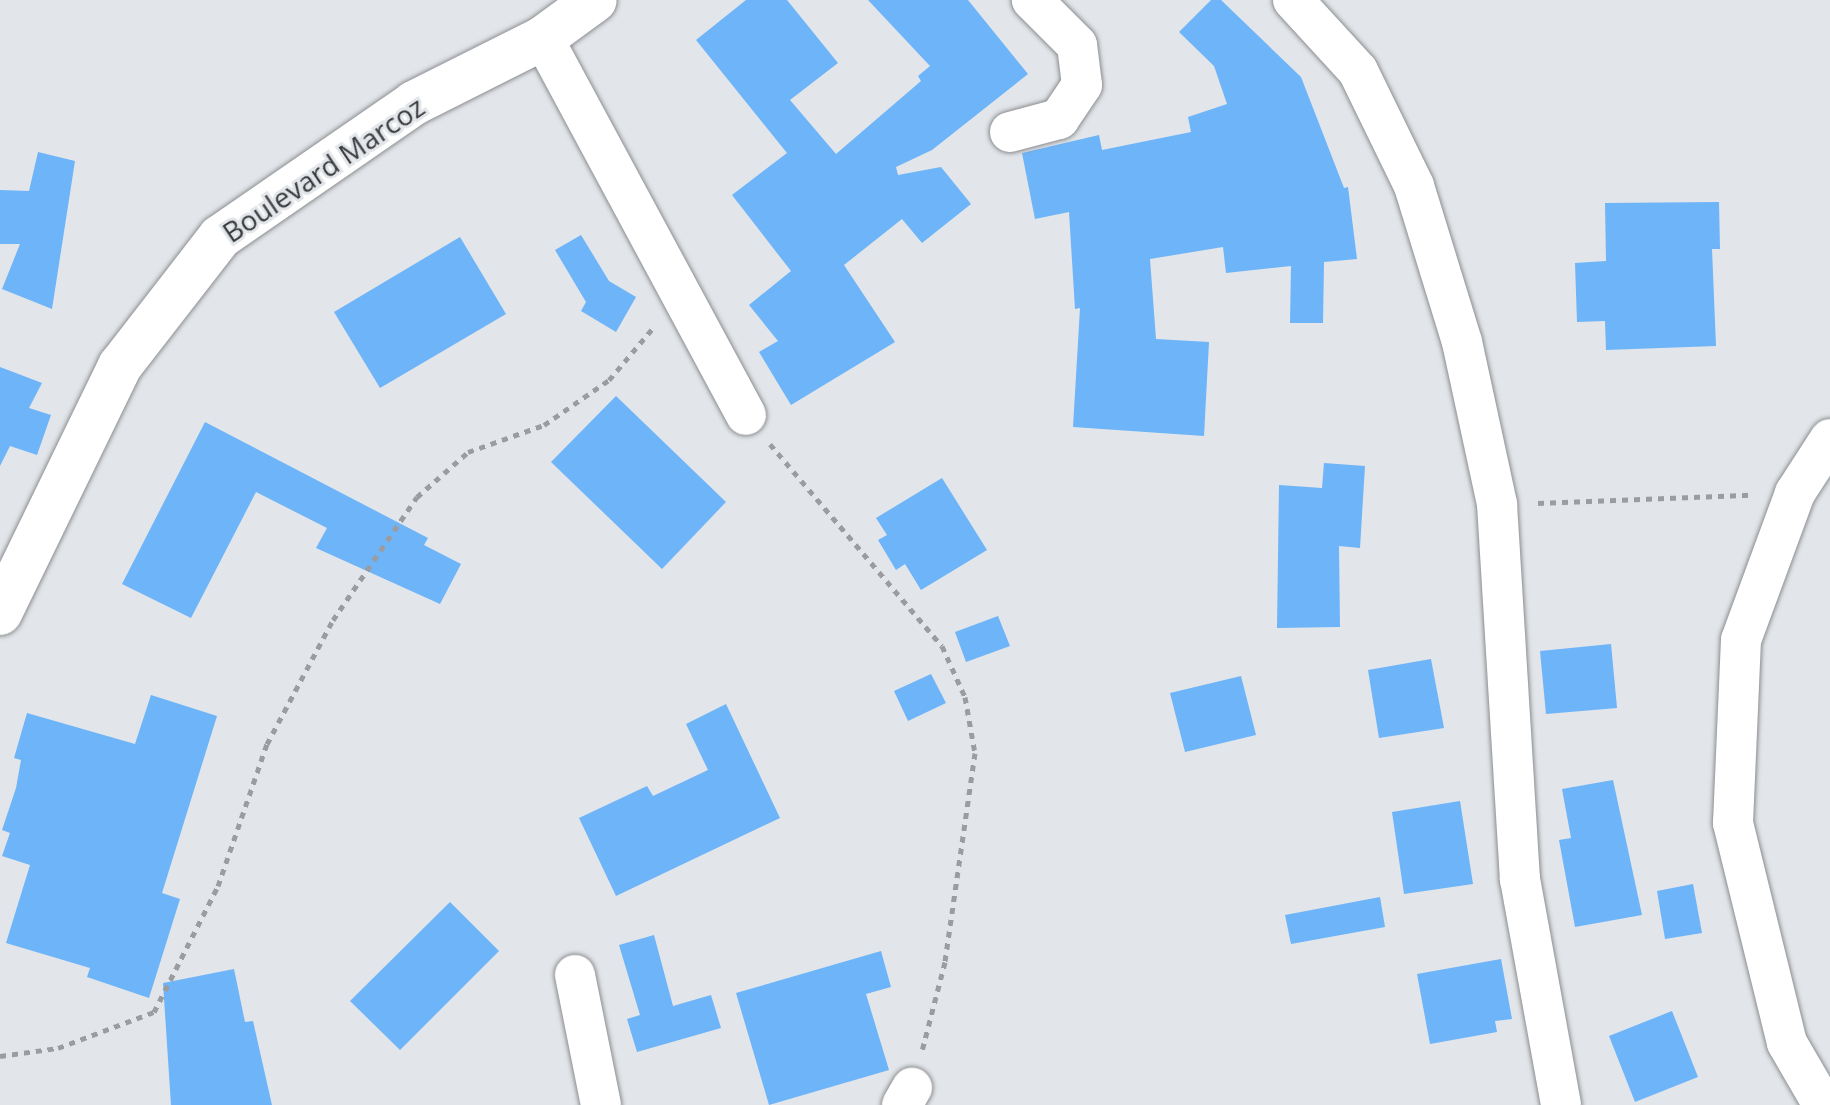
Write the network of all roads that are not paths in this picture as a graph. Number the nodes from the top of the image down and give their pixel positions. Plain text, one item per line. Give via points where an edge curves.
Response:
1 (595, 0) edge
2 (1032, 0) edge
3 (1293, 0) edge
4 (543, 38) junction
5 (1010, 132) dead end
6 (746, 415) road end
7 (1830, 439) edge
8 (0, 613) edge
9 (575, 975) dead end
10 (601, 1105) edge
11 (1561, 1105) edge
12 (1823, 1105) edge

1 - 4 main road, Boulevard Marcoz
2 - 5 street via 1077,45 1082,85 1059,119
3 - 11 street via 1358,71 1414,186 1462,342 1497,504 1520,879
4 - 6 street
4 - 8 main road, Boulevard Marcoz via 414,103 220,237 120,366
7 - 12 street via 1795,493 1741,640 1733,823 1787,1043
9 - 10 street

